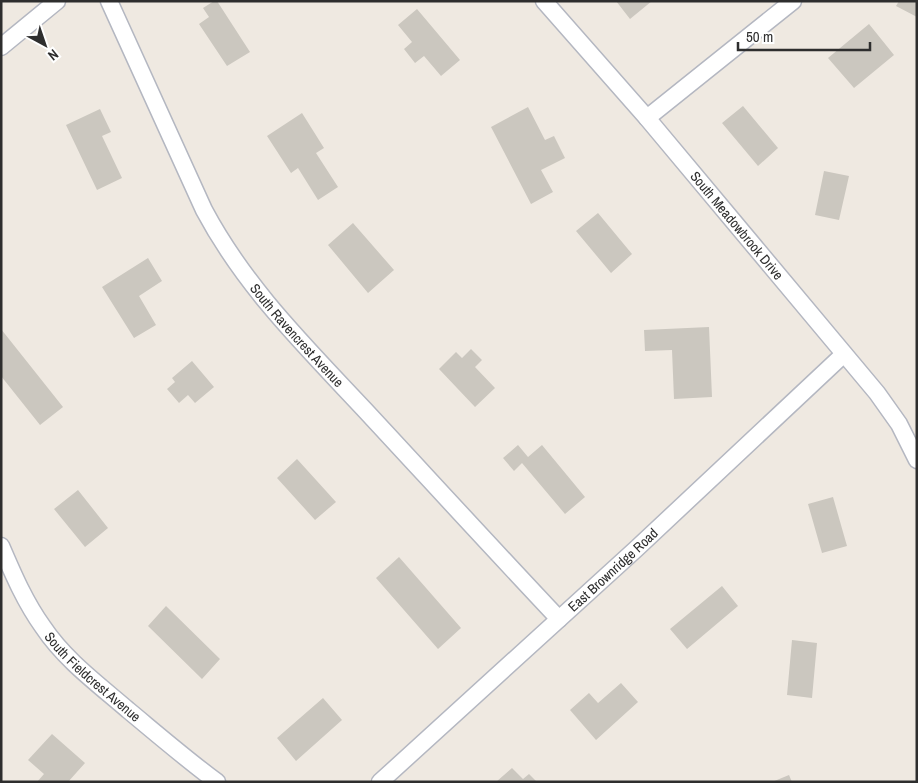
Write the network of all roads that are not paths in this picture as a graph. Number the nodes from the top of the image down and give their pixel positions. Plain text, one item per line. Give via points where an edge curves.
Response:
1 (57, 1) edge
2 (109, 1) edge
3 (544, 1) edge
4 (793, 1) edge
5 (1, 47) edge
6 (646, 118) junction
7 (844, 354) junction
8 (917, 460) edge
9 (1, 546) edge
10 (559, 619) junction
11 (217, 782) edge
12 (380, 782) edge

1 - 5 street
2 - 10 street, South Ravencrest Avenue via 204,210 238,267 316,358
3 - 6 street, South Meadowbrook Drive
4 - 6 street
6 - 7 street, South Meadowbrook Drive
7 - 8 street, South Meadowbrook Drive via 886,404
7 - 10 street, East Brownridge Road
9 - 11 street, South Fieldcrest Avenue via 32,611 68,657
10 - 12 street, East Brownridge Road

